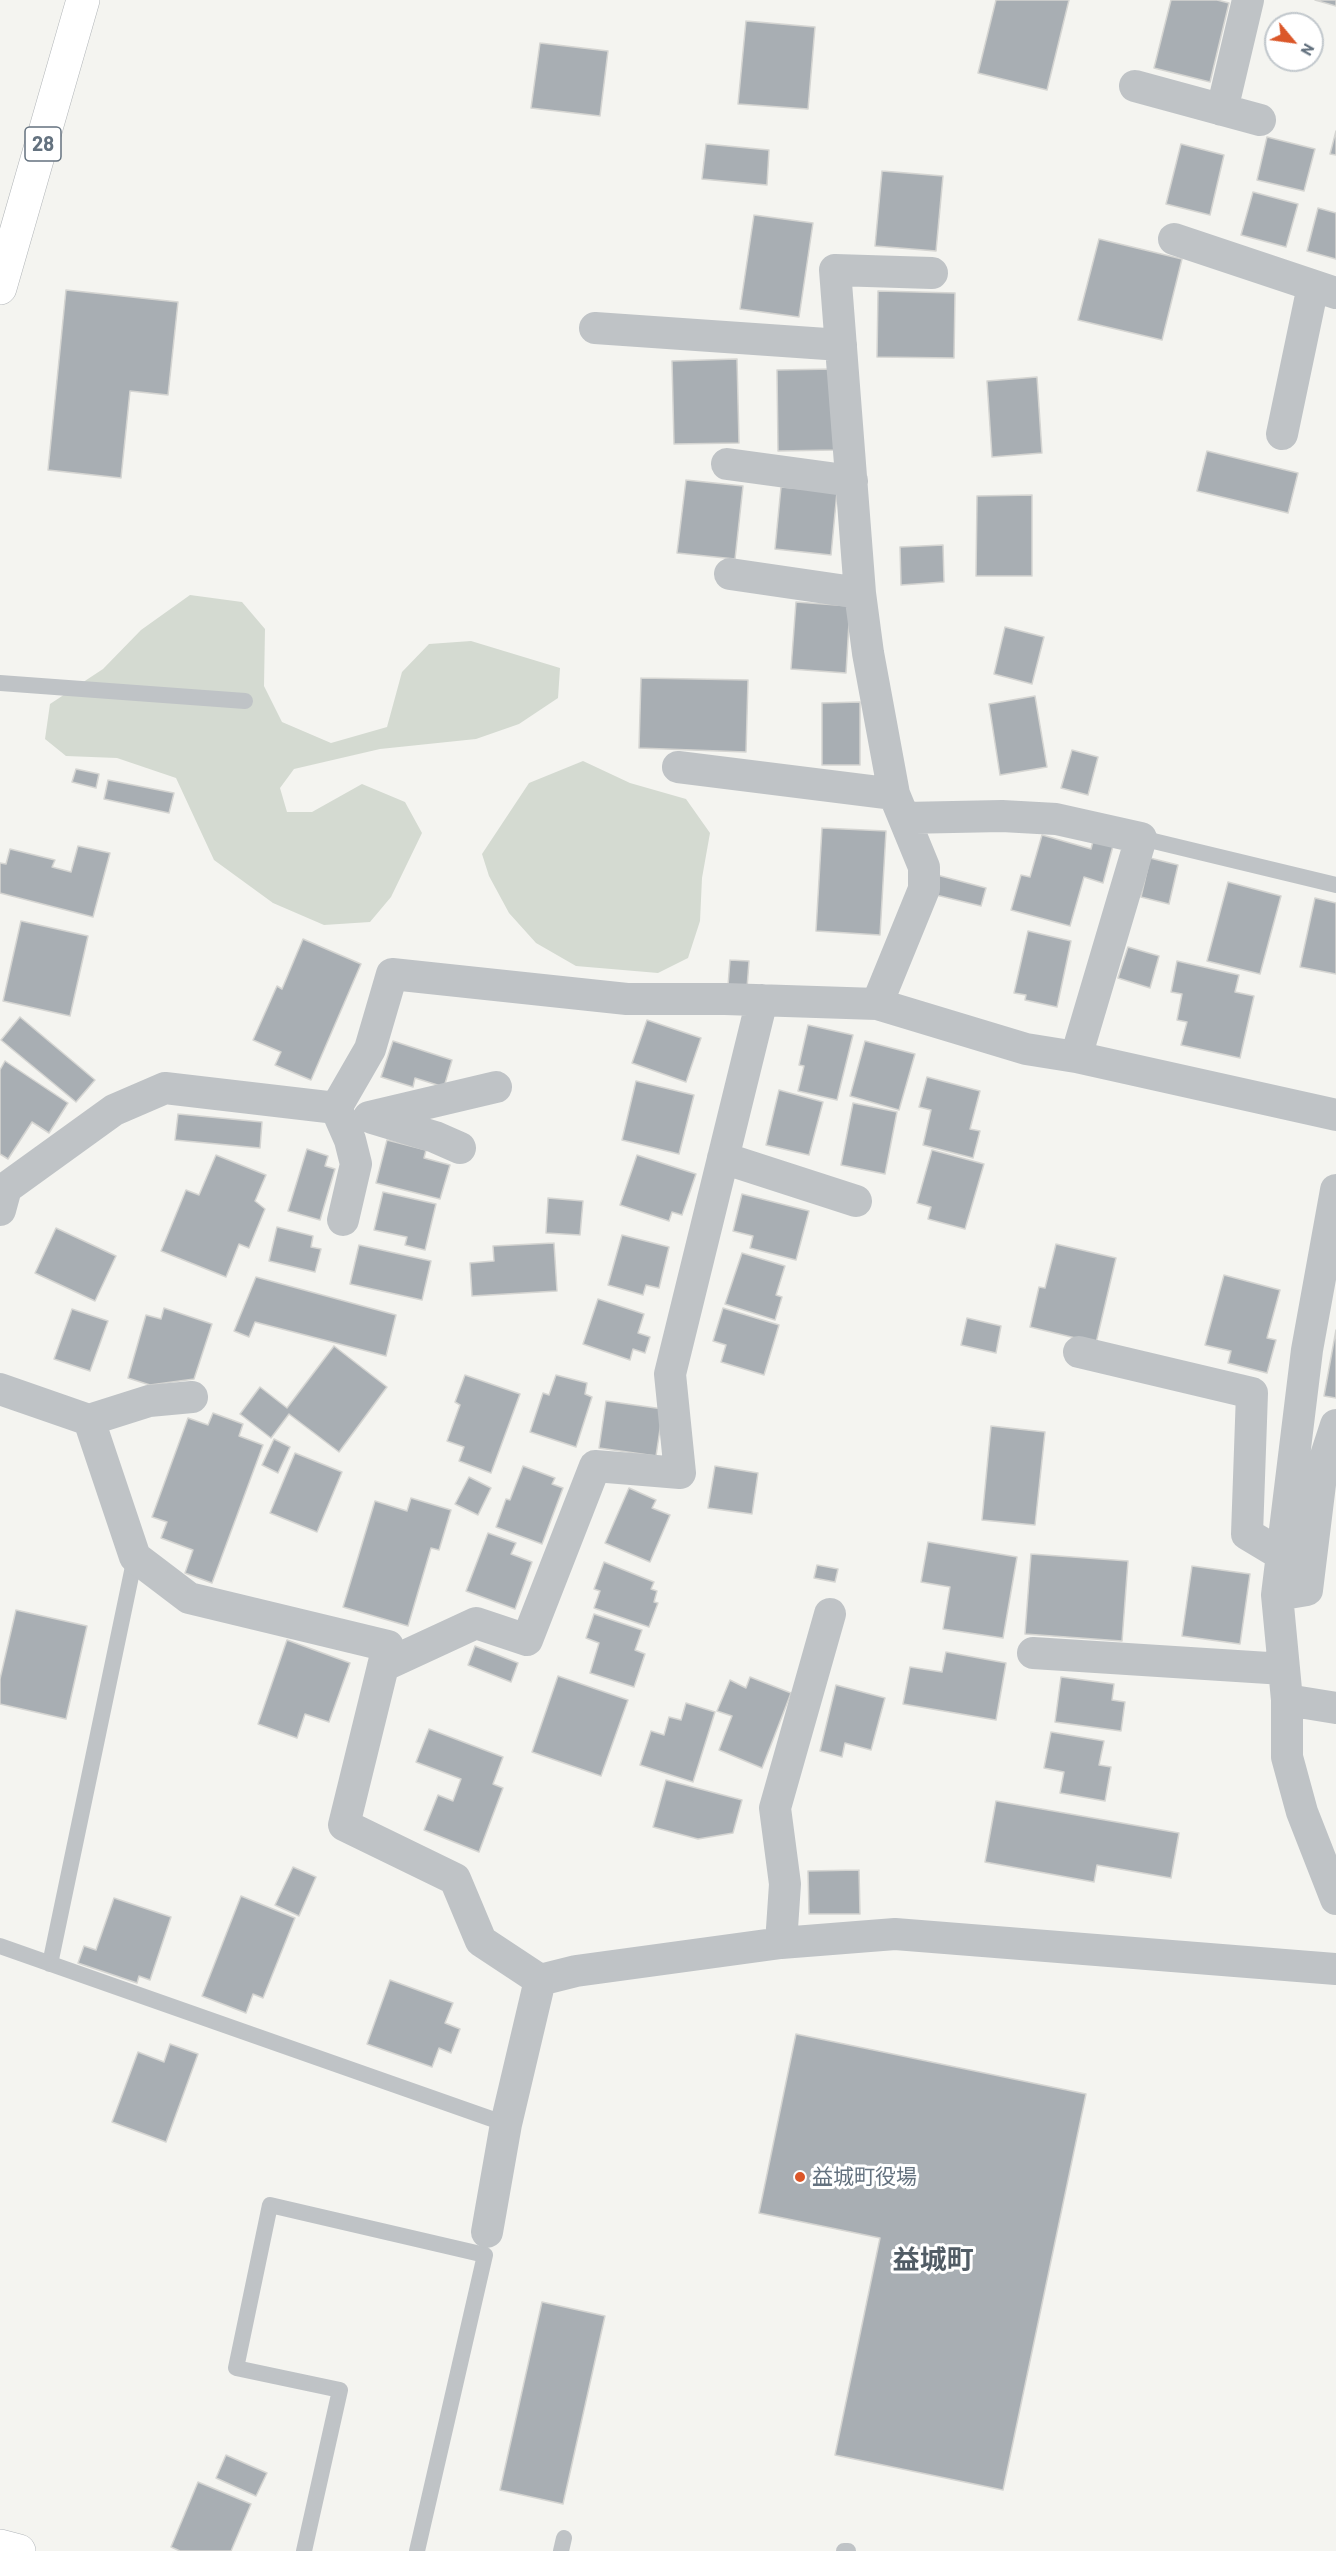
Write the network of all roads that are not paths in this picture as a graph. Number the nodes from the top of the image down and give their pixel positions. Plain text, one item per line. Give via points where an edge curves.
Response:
1 (83, 0) edge
2 (1248, 0) edge
3 (1134, 86) dead end
4 (1222, 110) junction
5 (1260, 120) dead end
6 (1174, 239) dead end
7 (932, 273) dead end
8 (0, 288) edge
9 (1325, 290) edge
10 (595, 328) dead end
11 (841, 345) junction
12 (1282, 434) dead end
13 (726, 464) dead end
14 (852, 481) junction
15 (730, 574) dead end
16 (860, 593) junction
17 (0, 683) edge
18 (245, 701) dead end
19 (678, 767) dead end
20 (899, 806) junction
21 (1141, 838) junction
22 (1336, 885) edge
23 (762, 1000) junction
24 (877, 1004) junction
25 (1076, 1057) junction
26 (496, 1088) dead end
27 (336, 1108) junction
28 (1336, 1115) edge
29 (369, 1117) junction
30 (460, 1148) dead end
31 (723, 1158) junction
32 (1336, 1191) edge
33 (2, 1195) edge
34 (856, 1200) dead end
35 (343, 1220) dead end
36 (1080, 1352) dead end
37 (0, 1389) edge
38 (192, 1397) dead end
39 (89, 1420) junction
40 (1336, 1425) edge
41 (1282, 1555) junction
42 (135, 1557) junction
43 (1276, 1595) junction
44 (830, 1614) dead end
45 (1033, 1653) dead end
46 (383, 1666) junction
47 (1284, 1669) junction
48 (1287, 1700) junction
49 (1336, 1708) edge
50 (1336, 1899) edge
51 (781, 1943) junction
52 (0, 1947) edge
53 (50, 1964) junction
54 (1336, 1969) edge
55 (540, 1980) junction
56 (506, 2124) junction
57 (487, 2232) dead end
58 (0, 2546) edge
59 (19, 2551) edge
60 (304, 2551) edge
61 (417, 2551) edge

1 - 8 main road, 28
2 - 4 street
3 - 4 street
4 - 5 street
6 - 9 street
7 - 11 street via 835,270
9 - 12 street
10 - 11 street
11 - 14 street
13 - 14 street
14 - 16 street
15 - 16 street
16 - 20 street
17 - 18 lane
19 - 20 street
20 - 21 street via 1056,819
20 - 24 street via 924,867 924,889
21 - 22 lane
21 - 25 street
23 - 24 street
23 - 27 street via 627,999 392,974 370,1049
23 - 31 street
24 - 25 street via 1026,1049
25 - 28 street
26 - 29 street
27 - 29 street
27 - 33 street via 165,1088 114,1110
27 - 35 street via 356,1164
29 - 30 street
31 - 34 street
31 - 46 street via 670,1374 680,1473 595,1466 527,1640 476,1623
32 - 41 street via 1307,1350
36 - 41 street via 1252,1393 1247,1534
37 - 39 street
38 - 39 street via 149,1401
39 - 42 street
40 - 43 street via 1322,1468 1307,1590
41 - 43 street
42 - 46 street via 189,1598 388,1646
42 - 53 lane
43 - 47 street
44 - 51 street via 775,1808 785,1884
45 - 47 street
46 - 55 street via 344,1825 455,1879 481,1941
47 - 48 street
48 - 49 street
48 - 50 street via 1287,1757 1302,1812
51 - 54 street via 895,1934
51 - 55 street via 576,1971
52 - 53 lane
53 - 56 lane
55 - 56 street
56 - 57 street
58 - 59 main road
60 - 61 lane via 340,2390 236,2368 270,2205 485,2255

